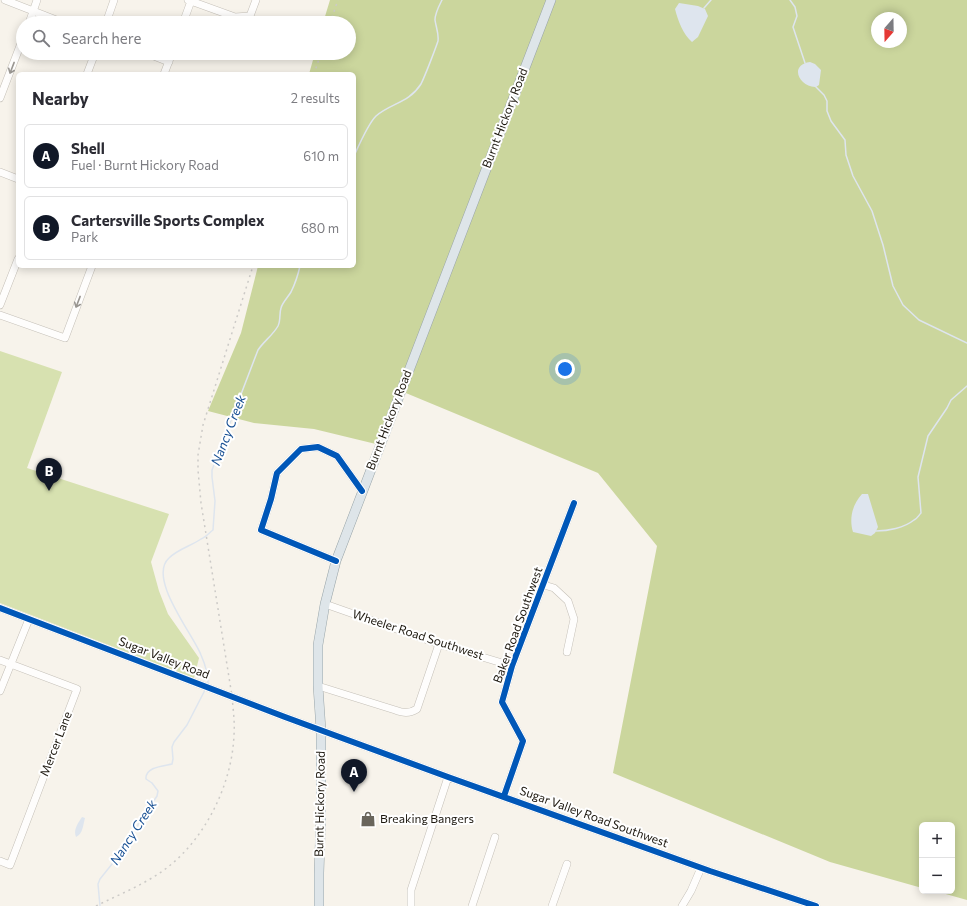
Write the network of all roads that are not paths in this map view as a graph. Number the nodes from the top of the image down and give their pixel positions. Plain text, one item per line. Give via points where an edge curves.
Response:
1 (5, 0) edge
2 (37, 0) edge
3 (114, 0) edge
4 (256, 0) edge
5 (551, 0) edge
6 (190, 1) edge
7 (33, 11) junction
8 (31, 16) edge
9 (46, 16) edge
10 (108, 16) edge
11 (185, 16) edge
12 (232, 16) edge
13 (250, 16) edge
14 (16, 56) edge
15 (92, 60) edge
16 (164, 60) edge
17 (169, 62) joint
18 (88, 72) edge
19 (165, 72) edge
20 (0, 98) edge
21 (0, 172) edge
22 (16, 178) edge
23 (16, 264) edge
24 (91, 268) edge
25 (0, 305) edge
26 (0, 315) edge
27 (362, 491) junction
28 (574, 503) dead end
29 (336, 561) junction
30 (544, 585) junction
31 (325, 604) junction
32 (0, 608) edge
33 (29, 619) junction
34 (439, 644) junction
35 (567, 652) dead end
36 (0, 660) edge
37 (10, 664) junction
38 (512, 666) junction
39 (318, 686) junction
40 (0, 691) edge
41 (320, 730) junction
42 (448, 777) junction
43 (504, 796) junction
44 (495, 837) dead end
45 (0, 861) edge
46 (567, 864) dead end
47 (701, 868) junction
48 (319, 906) edge
49 (410, 906) edge
50 (472, 906) edge
51 (552, 906) edge
52 (682, 906) edge
53 (816, 906) edge

1 - 7 street
2 - 7 street
3 - 10 street
4 - 13 street
5 - 27 main road, Burnt Hickory Road
6 - 11 street
6 - 12 street
7 - 8 street
7 - 9 street
14 -> 20 street
15 - 18 street
16 - 17 street
17 - 19 street
21 - 22 street
23 - 25 street
24 -> 26 street via 65,338
27 - 29 main road, Burnt Hickory Road
27 - 29 street via 337,456 318,447 301,449 277,473 261,530
28 - 30 street, Baker Road Southwest
29 - 31 main road, Burnt Hickory Road
30 - 35 street via 554,588 568,601 574,619
30 - 38 street, Baker Road Southwest
31 - 34 street, Wheeler Road Southwest
31 - 39 main road, Burnt Hickory Road via 318,645
32 - 33 street, Sugar Valley Road
33 - 37 street
33 - 41 street, Sugar Valley Road
34 - 38 street, Wheeler Road Southwest
34 - 39 street via 417,709 410,713
36 - 37 street, Mercer Lane
37 - 40 street
37 - 45 street, Mercer Lane via 77,689 10,865
38 - 43 street, Baker Road Southwest via 502,702 523,741
39 - 41 main road, Burnt Hickory Road
41 - 42 street, Sugar Valley Road Southwest
41 - 48 main road, Burnt Hickory Road
42 - 43 street, Sugar Valley Road Southwest
42 - 49 street via 411,890
43 - 47 street, Sugar Valley Road Southwest
44 - 50 street
46 - 51 street
47 - 52 street
47 - 53 street, Sugar Valley Road Southwest

